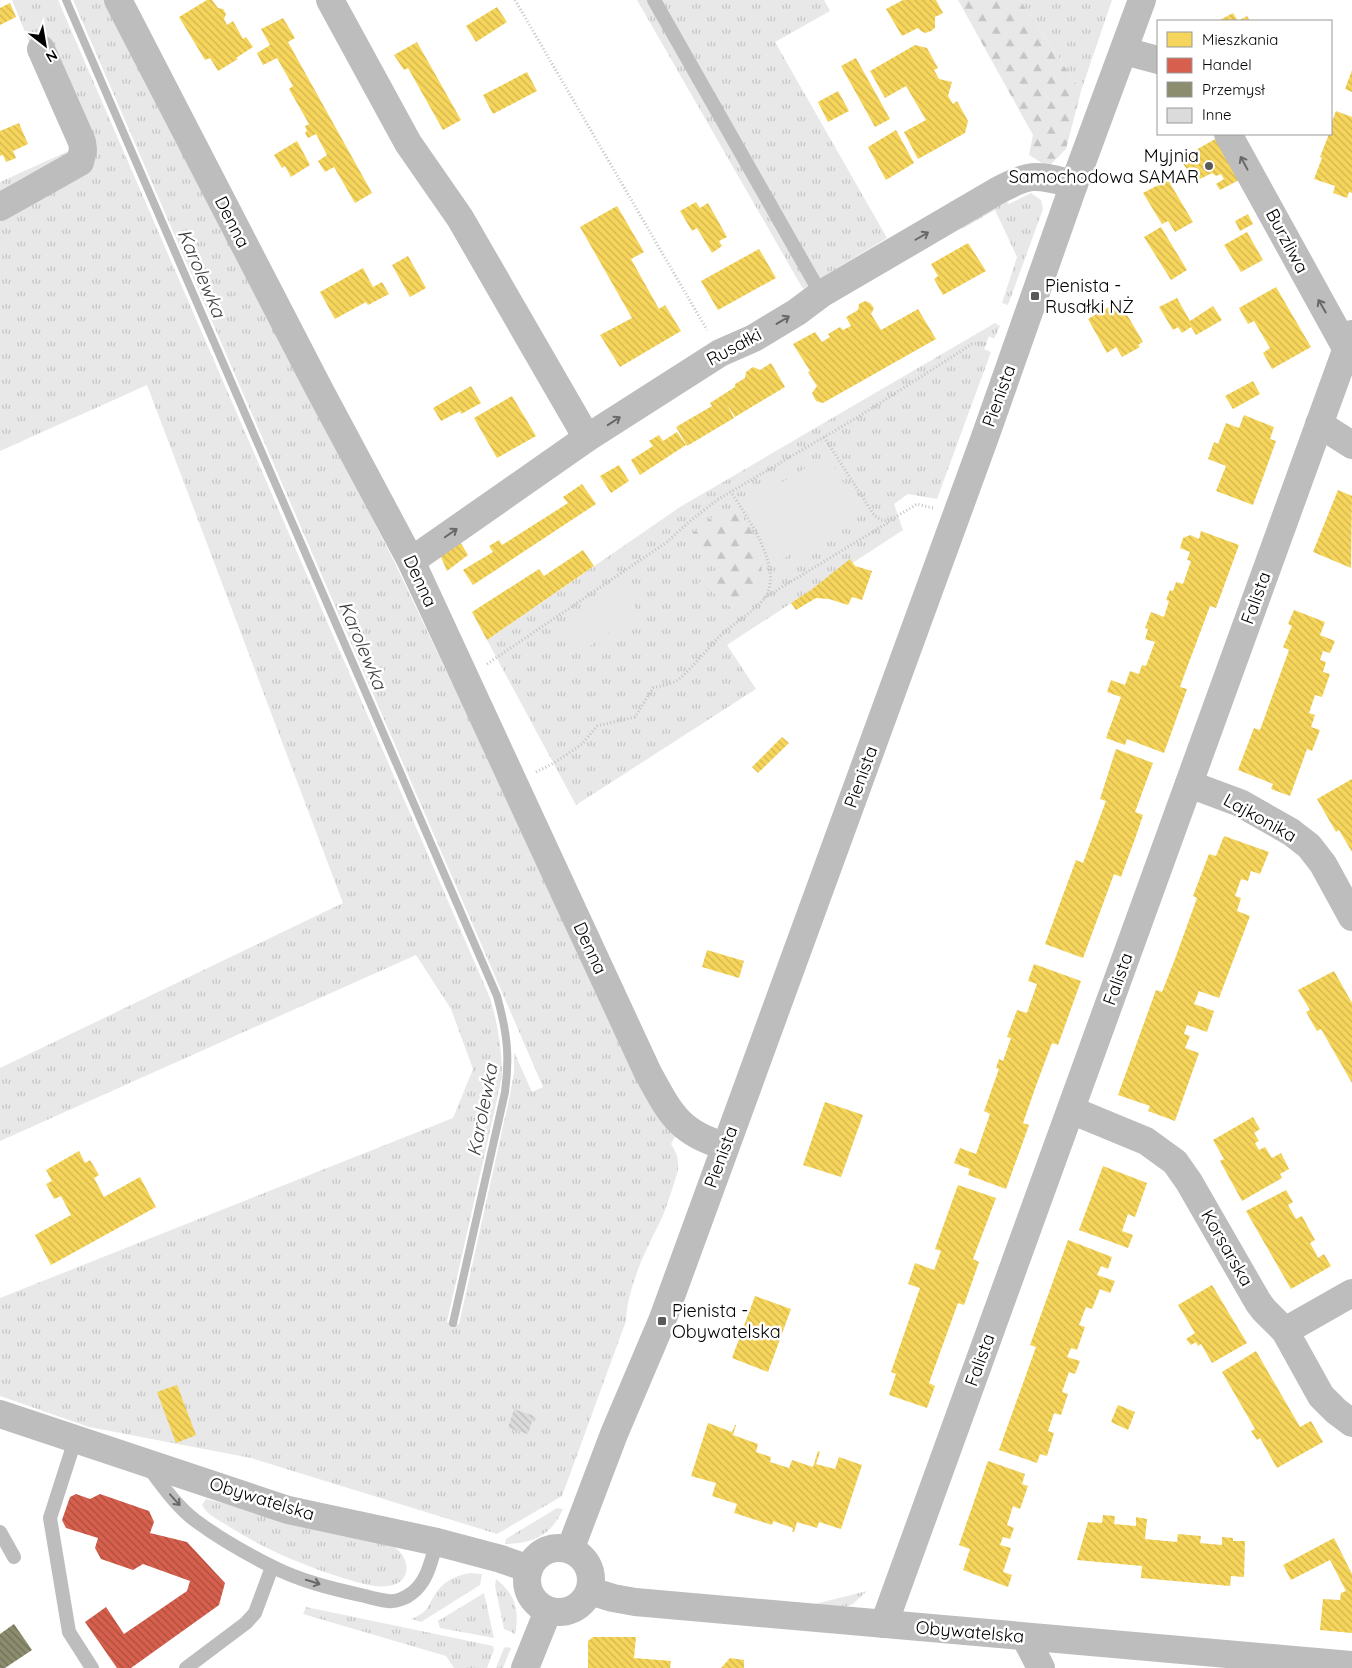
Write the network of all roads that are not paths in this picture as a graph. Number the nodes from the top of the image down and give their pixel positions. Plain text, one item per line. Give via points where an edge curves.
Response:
1 (118, 0) edge
2 (330, 0) edge
3 (654, 0) edge
4 (1142, 0) edge
5 (41, 49) dead end
6 (1124, 51) junction
7 (1157, 60) edge
8 (1229, 135) edge
9 (1074, 184) junction
10 (0, 207) edge
11 (821, 294) junction
12 (1349, 341) edge
13 (1318, 424) junction
14 (587, 438) junction
15 (1352, 446) edge
16 (411, 561) junction
17 (1189, 784) junction
18 (1352, 917) edge
19 (1071, 1110) junction
20 (725, 1146) junction
21 (1352, 1293) edge
22 (1284, 1331) junction
23 (0, 1414) edge
24 (1352, 1423) edge
25 (76, 1440) junction
26 (145, 1462) junction
27 (0, 1532) edge
28 (437, 1542) junction
29 (570, 1550) junction
30 (14, 1557) dead end
31 (272, 1566) junction
32 (529, 1569) junction
33 (590, 1592) junction
34 (548, 1610) junction
35 (884, 1624) junction
36 (1025, 1637) junction
37 (1352, 1665) edge
38 (92, 1668) edge
39 (186, 1668) edge
40 (525, 1668) edge
41 (1041, 1668) edge

1 - 16 street, Denna
2 - 14 street via 408,143 460,218
3 - 11 lane
4 - 6 street, Pienista
5 - 10 street via 82,142 80,162
6 - 7 street
6 - 9 street, Pienista
12 -> 8 street, Burzliwa
11 -> 9 street, Rusałki via 1018,180 1036,176
9 - 20 street, Pienista via 982,445
14 -> 11 street, Rusałki via 720,353 754,338 797,312
12 - 13 street, Falista
13 - 15 street
13 - 17 street, Falista
16 -> 14 street, Rusałki
16 - 20 street, Denna via 665,1105 694,1134
17 - 18 street, Lajkonika via 1240,803 1291,832 1323,864
17 - 19 street, Falista
19 - 22 street, Korsarska via 1146,1142 1175,1162 1258,1302
19 - 35 street, Falista
20 - 29 street, Pienista via 662,1320
21 - 22 street
22 - 24 street, Korsarska via 1321,1396
23 - 25 street, Obywatelska
25 - 26 street, Obywatelska
25 - 38 lane via 50,1518 69,1632
26 - 28 street, Obywatelska via 288,1510
26 -> 31 lane via 176,1502 195,1520
27 - 30 lane
31 -> 28 lane via 343,1591 388,1601 400,1600 421,1584
28 - 32 street, Obywatelska
29 - 32 street via 551,1549 534,1560
29 - 33 street via 579,1555 588,1567
31 - 39 lane via 254,1613 246,1623
32 - 34 street via 528,1589 539,1606
33 - 34 street via 577,1607 568,1611
33 - 35 street, Obywatelska via 635,1602
34 - 40 street
35 - 36 street, Obywatelska
36 - 37 street, Obywatelska
36 - 41 street

